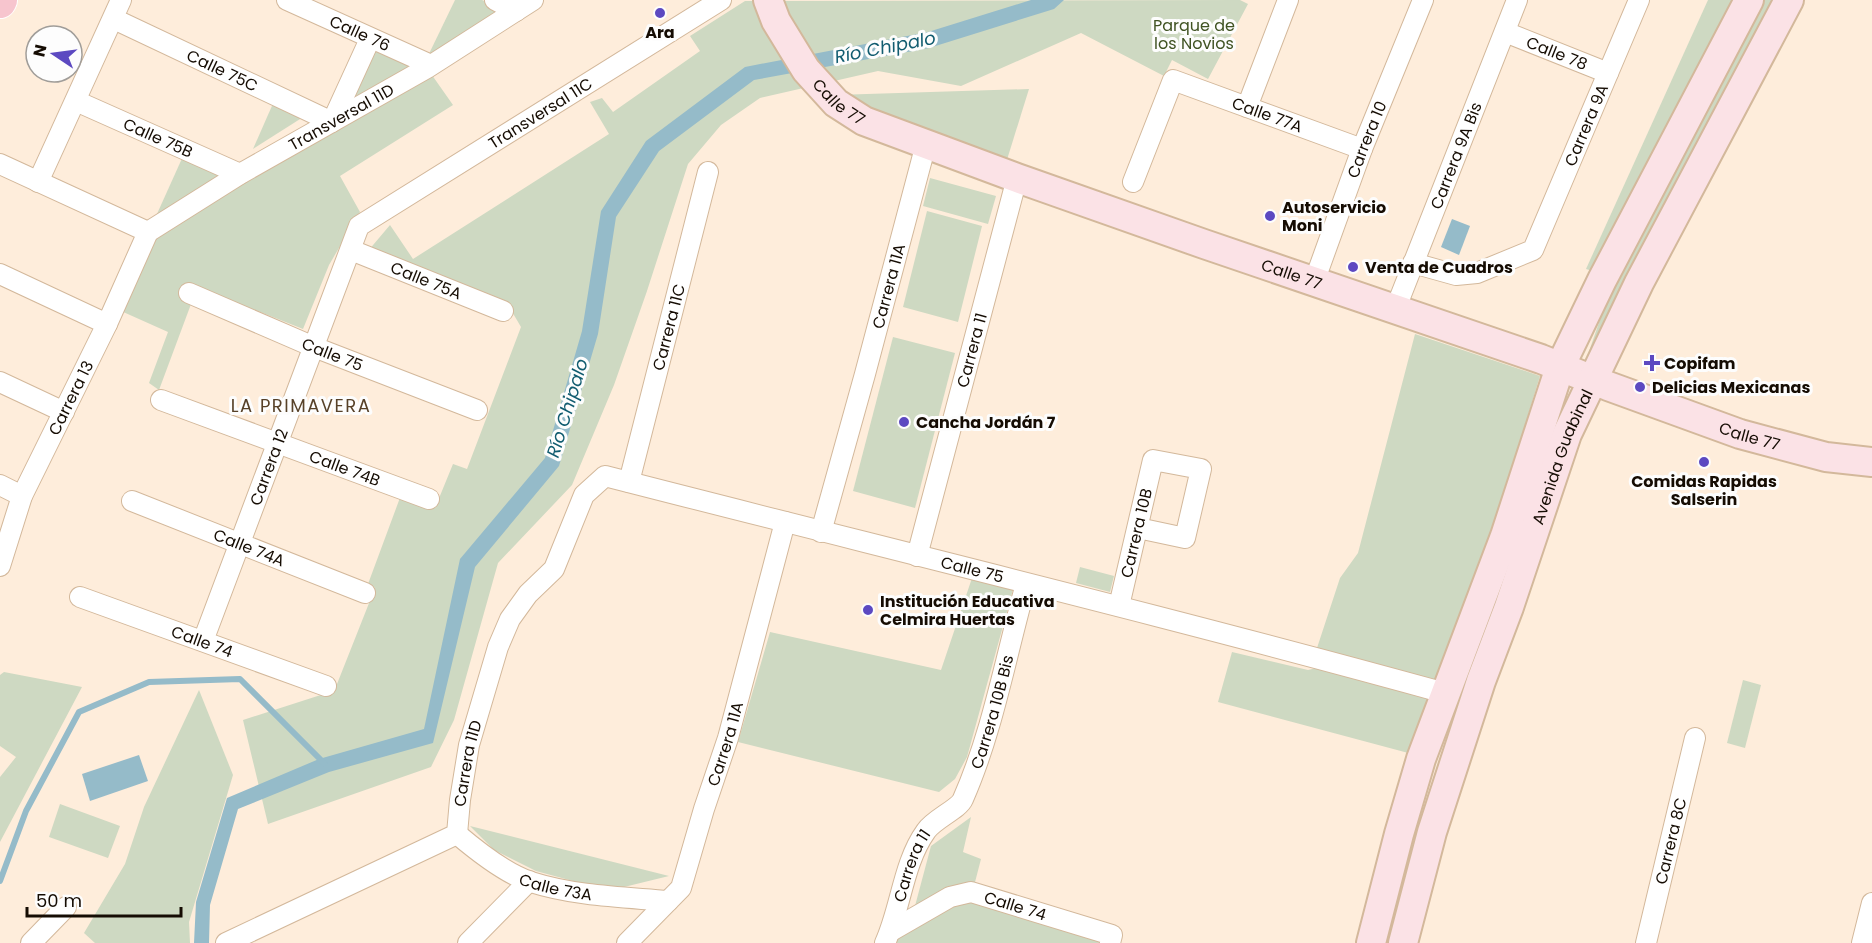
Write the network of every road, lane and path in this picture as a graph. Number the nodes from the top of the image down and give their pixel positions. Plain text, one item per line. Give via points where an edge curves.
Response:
1 (122, 0) edge
2 (287, 0) edge
3 (495, 0) edge
4 (533, 0) edge
5 (721, 0) edge
6 (768, 0) edge
7 (1288, 0) edge
8 (1423, 0) edge
9 (1517, 0) edge
10 (1639, 0) edge
11 (1749, 0) edge
12 (1789, 0) edge
13 (516, 10) junction
14 (114, 19) junction
15 (1505, 32) junction
16 (370, 39) junction
17 (431, 65) junction
18 (1608, 73) junction
19 (76, 101) junction
20 (1247, 107) junction
21 (332, 122) junction
22 (926, 144) junction
23 (1362, 149) junction
24 (0, 164) edge
25 (708, 172) dead end
26 (240, 174) junction
27 (1017, 178) junction
28 (38, 182) junction
29 (1132, 182) dead end
30 (359, 226) joint
31 (148, 232) junction
32 (351, 250) junction
33 (1413, 264) junction
34 (0, 274) edge
35 (1314, 282) junction
36 (189, 293) dead end
37 (1395, 310) junction
38 (503, 311) dead end
39 (107, 324) junction
40 (314, 347) junction
41 (1560, 367) junction
42 (1592, 380) junction
43 (0, 382) edge
44 (161, 400) dead end
45 (477, 410) dead end
46 (64, 411) junction
47 (278, 444) junction
48 (1872, 462) edge
49 (605, 476) joint
50 (629, 482) junction
51 (0, 485) edge
52 (22, 496) junction
53 (429, 499) dead end
54 (132, 501) dead end
55 (785, 522) junction
56 (1138, 528) junction
57 (821, 531) junction
58 (240, 544) junction
59 (917, 556) junction
60 (0, 566) edge
61 (1026, 584) junction
62 (366, 593) dead end
63 (80, 597) dead end
64 (1119, 606) junction
65 (203, 641) junction
66 (326, 686) dead end
67 (1445, 693) junction
68 (1695, 738) dead end
69 (962, 802) joint
70 (457, 834) junction
71 (529, 881) junction
72 (668, 901) junction
73 (1872, 903) edge
74 (66, 907) dead end
75 (254, 937) edge
76 (888, 937) edge
77 (1111, 939) edge
78 (31, 943) edge
79 (226, 943) edge
80 (468, 943) edge
81 (627, 943) edge
82 (1371, 943) edge
83 (1403, 943) edge
84 (1646, 943) edge
85 (1862, 943) edge

1 - 14 street
2 - 16 street, Calle 76
3 - 13 street
4 - 13 street, Transversal 11D
5 - 30 street, Transversal 11C
6 - 22 main road, Calle 77 via 791,48 836,103 864,121
7 - 20 street
8 - 23 street, Carrera 10
9 - 15 street, Carrera 9A Bis
10 - 18 street, Carrera 9A
11 - 41 main road, Avenida Guabinal
12 - 42 main road, Avenida Guabinal
13 - 17 street, Transversal 11D
14 - 19 street
14 - 21 street, Calle 75C
15 - 18 street, Calle 78
15 - 33 street, Carrera 9A Bis
16 - 17 street, Calle 76
16 - 21 street
17 - 21 street, Transversal 11D
18 - 33 street, Carrera 9A via 1533,250 1477,273 1456,275
19 - 26 street, Calle 75B
19 - 28 street
20 - 23 street, Calle 77A
20 - 29 street, Calle 77A via 1173,80
21 - 26 street, Transversal 11D
22 - 27 main road, Calle 77
22 - 57 street, Carrera 11A
23 - 35 street, Carrera 10
24 - 28 street
25 - 50 street, Carrera 11C
26 - 31 street, Transversal 11D
27 - 35 main road, Calle 77
27 - 59 street, Carrera 11
28 - 31 street
30 - 32 street, Carrera 12
31 - 39 street, Carrera 13
32 - 38 street, Calle 75A
32 - 40 street, Carrera 12
33 - 37 street, Carrera 9A Bis
34 - 39 street
35 - 37 main road, Calle 77
36 - 40 street, Calle 75
37 - 41 main road, Calle 77
39 - 46 street, Carrera 13
40 - 45 street, Calle 75
40 - 47 street, Carrera 12
41 - 42 main road, Calle 77
41 - 67 main road, Avenida Guabinal via 1504,536
42 - 48 main road, Calle 77 via 1804,453
42 - 83 main road, Avenida Guabinal via 1567,434 1481,681 1432,832
43 - 46 street
44 - 47 street, Calle 74B
46 - 52 street, Carrera 13
47 - 53 street, Calle 74B
47 - 58 street, Carrera 12
49 - 50 street, Calle 75
49 - 70 street, Carrera 11D via 584,495 554,569 528,594 510,619 498,646 469,745
50 - 55 street, Calle 75
51 - 52 street
52 - 60 street, Carrera 13
54 - 58 street, Calle 74A
55 - 57 street, Calle 75
55 - 72 street, Carrera 11A via 728,738 681,888
56 - 56 street, Carrera 10B via 1153,460 1201,469 1185,538
56 - 64 street, Carrera 10B
57 - 59 street, Calle 75
58 - 62 street, Calle 74A
58 - 65 street, Carrera 12
59 - 61 street, Calle 75
61 - 64 street, Calle 75
61 - 69 street, Carrera 10B Bis via 988,731
63 - 65 street, Calle 74
64 - 67 street, Calle 75
65 - 66 street, Calle 74
67 - 82 main road, Avenida Guabinal via 1412,792
68 - 84 street, Carrera 8C
69 - 76 street, Carrera 11 via 926,831 907,874
70 - 71 street, Calle 73A via 489,859
70 - 75 street
71 - 72 street, Calle 73A via 583,894
71 - 80 street
72 - 81 street, Carrera 11A
73 - 85 street
74 - 78 street
75 - 79 street
76 - 77 street, Calle 74 via 950,897 971,892

